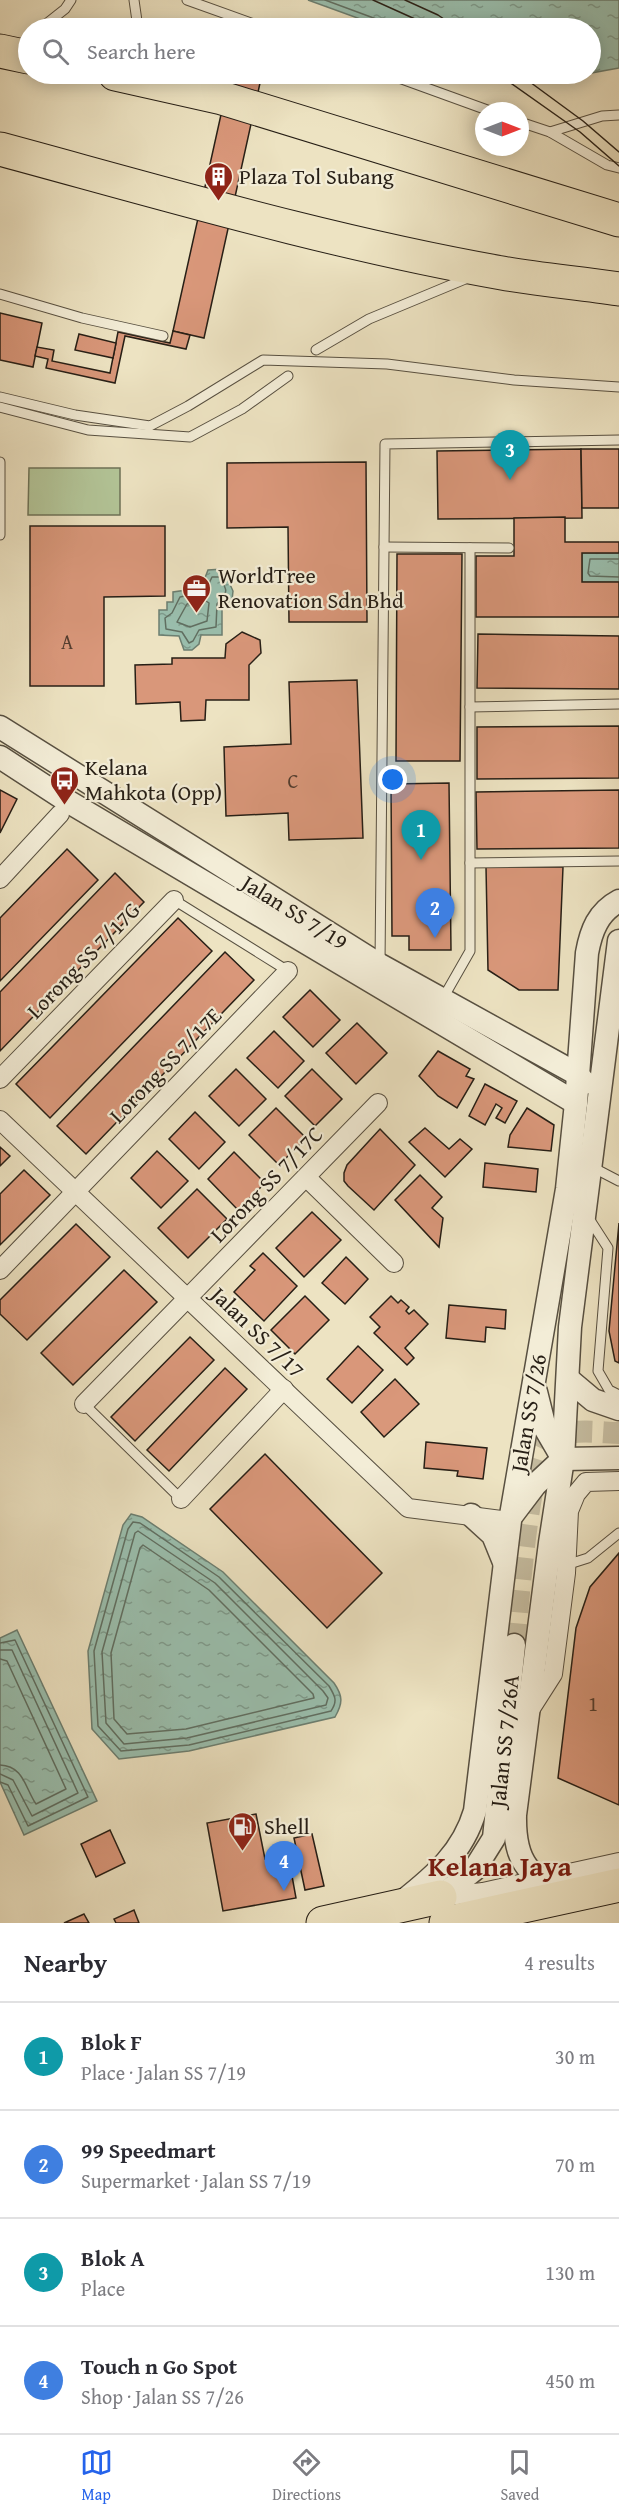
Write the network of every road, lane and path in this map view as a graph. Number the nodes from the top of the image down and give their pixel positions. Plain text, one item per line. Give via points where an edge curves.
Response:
1 (71, 0) edge
2 (134, 0) edge
3 (187, 0) edge
4 (54, 18) edge
5 (137, 18) edge
6 (237, 18) edge
7 (179, 84) edge
8 (416, 84) edge
9 (475, 106) edge
10 (619, 115) edge
11 (529, 125) edge
12 (550, 132) junction
13 (0, 149) edge
14 (619, 168) edge
15 (619, 220) edge
16 (495, 272) junction
17 (619, 275) edge
18 (619, 289) edge
19 (0, 294) edge
20 (163, 336) dead end
21 (316, 351) dead end
22 (288, 376) dead end
23 (619, 387) edge
24 (0, 397) edge
25 (0, 407) edge
26 (619, 440) edge
27 (0, 462) edge
28 (0, 535) edge
29 (384, 547) junction
30 (470, 548) junction
31 (509, 548) dead end
32 (619, 704) edge
33 (470, 707) junction
34 (0, 727) edge
35 (0, 757) edge
36 (60, 814) dead end
37 (161, 842) junction
38 (619, 861) edge
39 (470, 863) junction
40 (0, 879) edge
41 (174, 900) joint
42 (619, 901) edge
43 (619, 942) edge
44 (288, 970) joint
45 (376, 974) junction
46 (442, 1000) junction
47 (0, 1079) edge
48 (589, 1091) junction
49 (378, 1103) dead end
50 (0, 1120) edge
51 (592, 1167) junction
52 (307, 1178) junction
53 (619, 1181) edge
54 (76, 1192) junction
55 (585, 1212) junction
56 (394, 1263) dead end
57 (0, 1270) edge
58 (188, 1299) junction
59 (534, 1379) junction
60 (568, 1379) junction
61 (284, 1389) junction
62 (619, 1395) edge
63 (84, 1404) joint
64 (619, 1409) edge
65 (619, 1458) edge
66 (563, 1459) junction
67 (517, 1480) junction
68 (619, 1481) edge
69 (181, 1499) joint
70 (471, 1515) junction
71 (510, 1521) junction
72 (619, 1533) edge
73 (504, 1563) junction
74 (566, 1565) junction
75 (514, 1645) tunnel mouth
76 (528, 1714) junction
77 (616, 1868) edge
78 (542, 1880) junction
79 (575, 1894) junction
80 (619, 1905) edge
81 (397, 1906) junction
82 (443, 1910) edge
83 (323, 1923) edge
84 (529, 1923) edge

1 - 4 lane
2 - 5 lane
3 - 6 lane
7 - 15 highway
8 - 9 lane
10 - 12 lane via 602,116
11 - 12 lane
12 - 14 lane
13 - 16 highway via 217,208
16 - 17 highway
16 - 18 highway
16 - 21 lane via 369,319
19 - 20 lane
22 - 25 lane via 242,410 190,437 88,430
23 - 24 lane via 514,380 387,364 263,360 150,426 75,415
26 - 29 lane via 385,444
27 - 28 lane
29 - 30 lane
29 - 45 lane
30 - 31 lane
30 - 33 lane
32 - 33 lane
33 - 39 lane
34 - 37 street, Jalan SS 7/19 via 95,789
35 - 37 street, Jalan SS 7/19
36 - 40 street
37 - 45 street, Jalan SS 7/19
38 - 39 lane
39 - 46 lane via 470,951
41 - 44 lane
41 - 47 street, Lorong SS 7/17G
42 - 48 street, Jalan SS 7/26 via 600,915 591,931 587,953
43 - 48 street, Jalan SS 7/26
44 - 54 street, Lorong SS 7/17E
45 - 46 street, Jalan SS 7/19
45 - 48 street, Jalan SS 7/19
46 - 48 street, Jalan SS 7/19
48 - 51 street, Jalan SS 7/26
48 - 59 street, Jalan SS 7/26 via 567,1189
49 - 52 street, Lorong SS 7/17C
50 - 54 street, Jalan SS 7/17
51 - 53 lane
51 - 55 street, Jalan SS 7/26
52 - 56 street
52 - 58 street, Lorong SS 7/17C
54 - 57 street, Lorong SS 7/17E
54 - 58 street, Jalan SS 7/17
55 - 60 street, Jalan SS 7/26 via 570,1327
55 - 62 lane via 608,1248 598,1371 609,1390
58 - 61 street, Jalan SS 7/17
58 - 63 street, Lorong SS 7/17C
59 - 66 street via 545,1428
59 - 67 street, Jalan SS 7/26
60 - 64 street via 593,1400
60 - 66 street, Jalan SS 7/26
61 - 69 street
61 - 70 street, Jalan SS 7/17 via 408,1508
63 - 69 lane
65 - 66 street
66 - 71 street via 535,1485
66 - 76 street, Jalan SS 7/26
67 - 70 street via 498,1505
67 - 71 street, Jalan SS 7/26
68 - 74 street via 586,1482 576,1494 569,1511
70 - 71 street, Jalan SS 7/17
70 - 73 street via 493,1535
71 - 73 street, Jalan SS 7/26
72 - 74 lane via 588,1558
73 - 81 street, Jalan SS 7/26 via 471,1823 452,1857
74 - 76 street via 553,1674
75 - 82 street, Jalan SS 7/26A via 494,1838
76 - 78 street, Jalan SS 7/26 via 515,1843 521,1860
77 - 78 street
77 - 79 highway
78 - 79 street, Jalan SS 7/26
78 - 82 street via 460,1896
79 - 82 highway
80 - 84 highway
81 - 82 highway
81 - 83 highway

